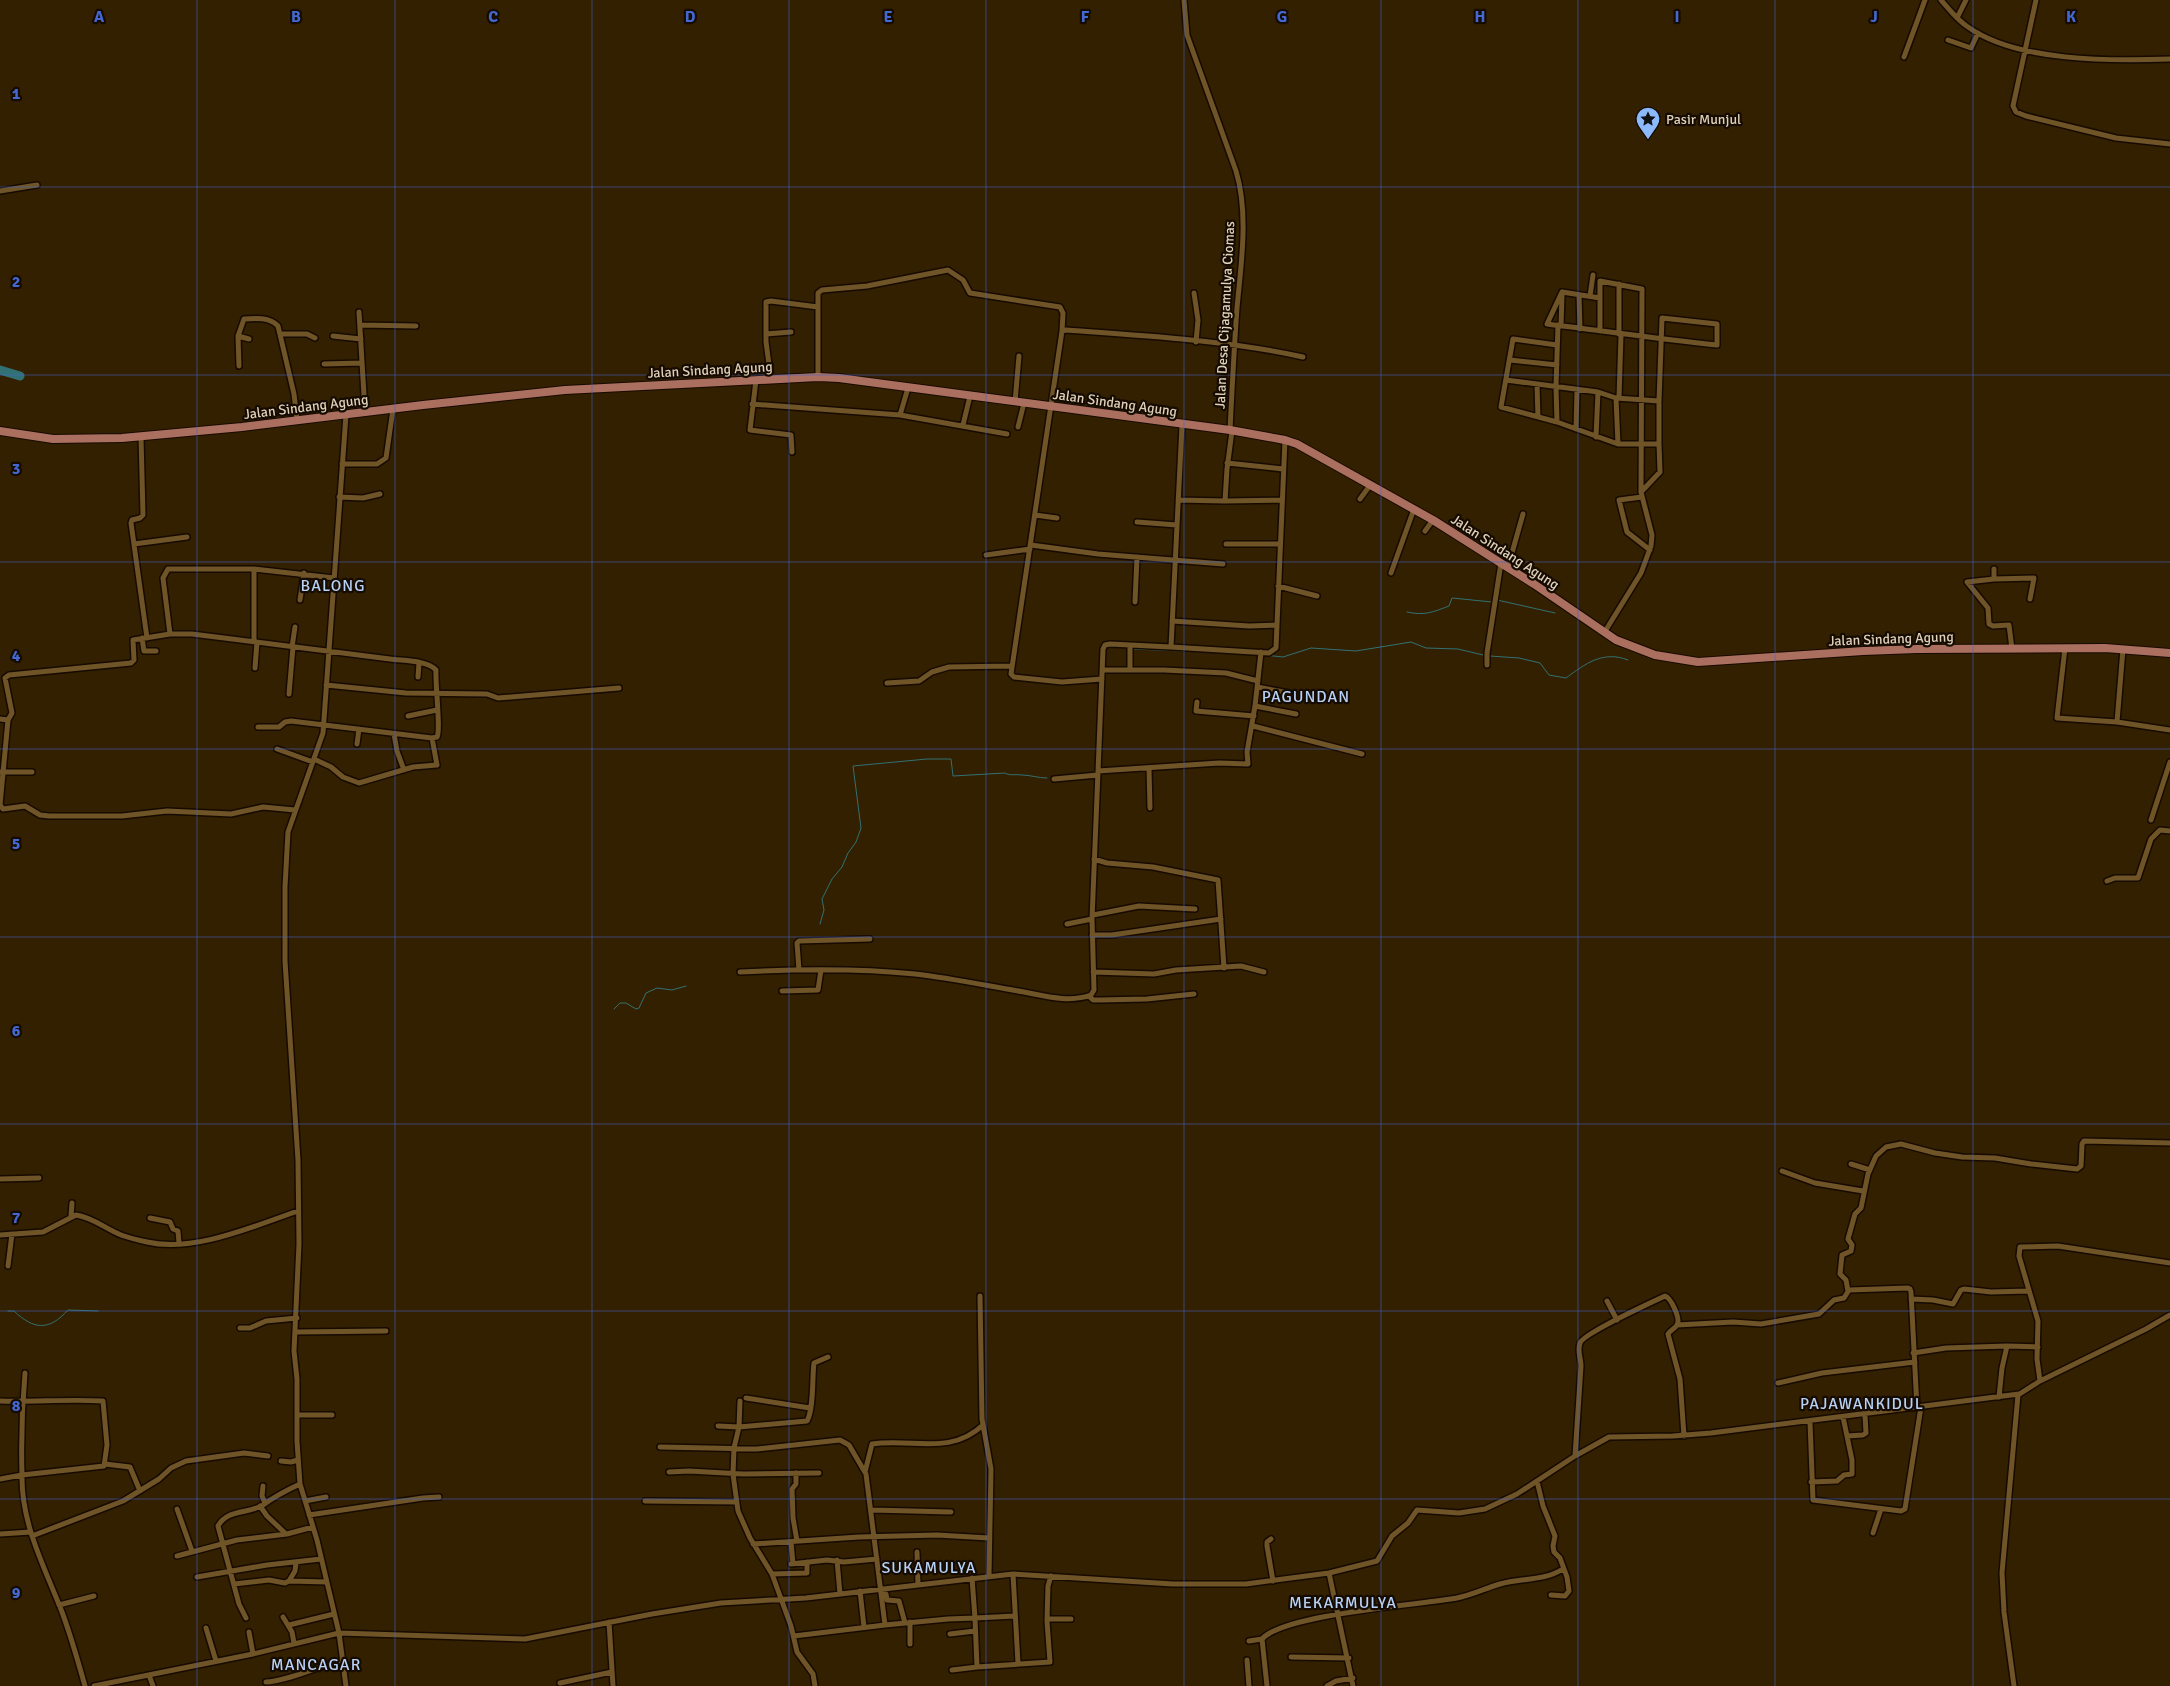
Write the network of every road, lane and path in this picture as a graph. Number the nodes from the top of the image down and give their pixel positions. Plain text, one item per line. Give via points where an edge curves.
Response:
1 (1184, 0) edge
2 (1925, 0) edge
3 (1941, 0) edge
4 (1966, 0) edge
5 (2036, 0) edge
6 (1957, 18) junction
7 (1978, 34) junction
8 (1948, 40) dead end
9 (2025, 49) junction
10 (1904, 57) dead end
11 (2170, 59) edge
12 (2170, 144) edge
13 (37, 185) dead end
14 (0, 191) edge
15 (1593, 275) dead end
16 (1619, 284) junction
17 (1562, 292) junction
18 (1194, 293) dead end
19 (1579, 294) junction
20 (1590, 296) junction
21 (1600, 298) junction
22 (818, 307) junction
23 (359, 312) dead end
24 (360, 325) junction
25 (1560, 325) junction
26 (416, 326) dead end
27 (1580, 329) junction
28 (1062, 331) junction
29 (1600, 331) junction
30 (791, 332) dead end
31 (280, 334) junction
32 (766, 334) junction
33 (1620, 334) junction
34 (238, 336) junction
35 (333, 336) dead end
36 (1642, 337) junction
37 (315, 338) dead end
38 (361, 338) junction
39 (249, 339) dead end
40 (1662, 339) junction
41 (1196, 342) junction
42 (1558, 345) junction
43 (1235, 346) junction
44 (1019, 356) dead end
45 (1303, 357) dead end
46 (1510, 360) junction
47 (362, 363) junction
48 (324, 364) dead end
49 (1557, 365) junction
50 (239, 366) dead end
51 (818, 377) junction
52 (771, 379) junction
53 (756, 380) junction
54 (1506, 380) junction
55 (1537, 385) junction
56 (1556, 387) junction
57 (908, 388) junction
58 (1577, 390) junction
59 (1598, 392) junction
60 (970, 396) junction
61 (1618, 398) junction
62 (1641, 399) junction
63 (1659, 400) junction
64 (1015, 402) junction
65 (1024, 403) junction
66 (752, 404) junction
67 (1052, 407) junction
68 (393, 409) junction
69 (364, 412) junction
70 (900, 414) junction
71 (346, 415) junction
72 (1538, 417) junction
73 (297, 420) junction
74 (1557, 422) junction
75 (963, 424) junction
76 (1182, 425) junction
77 (1018, 427) dead end
78 (1576, 429) junction
79 (1231, 431) junction
80 (0, 432) edge
81 (1007, 434) dead end
82 (141, 437) junction
83 (1596, 437) junction
84 (1285, 440) junction
85 (1618, 444) junction
86 (1640, 444) junction
87 (1659, 444) junction
88 (792, 452) dead end
89 (1227, 463) junction
90 (342, 464) junction
91 (1284, 469) junction
92 (1370, 484) junction
93 (380, 494) dead end
94 (1641, 495) junction
95 (339, 497) junction
96 (1178, 500) junction
97 (1282, 500) junction
98 (1360, 500) dead end
99 (1225, 501) junction
100 (1414, 509) junction
101 (1523, 514) dead end
102 (1035, 515) junction
103 (1057, 518) dead end
104 (1433, 520) junction
105 (1137, 522) dead end
106 (1177, 525) junction
107 (1426, 530) dead end
108 (187, 537) dead end
109 (134, 544) junction
110 (1226, 544) dead end
111 (1280, 544) junction
112 (1031, 547) junction
113 (1650, 550) junction
114 (986, 555) dead end
115 (1137, 557) junction
116 (1175, 561) junction
117 (1223, 564) dead end
118 (1504, 565) junction
119 (254, 569) junction
120 (1994, 569) dead end
121 (304, 573) junction
122 (1391, 573) dead end
123 (334, 578) junction
124 (1994, 579) junction
125 (1278, 586) junction
126 (1317, 596) dead end
127 (2030, 599) dead end
128 (300, 600) dead end
129 (1135, 602) dead end
130 (1172, 621) junction
131 (1277, 625) junction
132 (295, 627) dead end
133 (1604, 633) junction
134 (170, 634) junction
135 (145, 638) junction
136 (256, 642) junction
137 (1130, 646) junction
138 (292, 647) junction
139 (1171, 647) junction
140 (2065, 648) junction
141 (2012, 649) junction
142 (2123, 649) junction
143 (156, 651) dead end
144 (328, 652) junction
145 (1261, 652) junction
146 (2170, 653) edge
147 (419, 663) junction
148 (1487, 665) dead end
149 (1011, 666) junction
150 (255, 668) dead end
151 (1102, 670) junction
152 (1130, 670) junction
153 (418, 677) dead end
154 (2, 678) edge
155 (1102, 679) junction
156 (887, 683) dead end
157 (1258, 684) junction
158 (326, 685) junction
159 (619, 688) dead end
160 (1290, 693) dead end
161 (289, 694) dead end
162 (436, 694) junction
163 (1197, 702) dead end
164 (1255, 706) junction
165 (436, 710) junction
166 (1296, 714) dead end
167 (408, 716) dead end
168 (1254, 716) junction
169 (0, 719) edge
170 (8, 720) junction
171 (2117, 722) junction
172 (324, 723) junction
173 (1252, 726) junction
174 (258, 727) dead end
175 (359, 729) junction
176 (2170, 730) edge
177 (394, 734) junction
178 (432, 738) junction
179 (357, 744) dead end
180 (277, 749) dead end
181 (1362, 754) dead end
182 (314, 761) junction
183 (2170, 762) edge
184 (1149, 768) junction
185 (404, 770) junction
186 (2, 772) edge
187 (32, 772) dead end
188 (1098, 773) junction
189 (1054, 779) dead end
190 (1150, 808) dead end
191 (294, 810) junction
192 (2151, 820) dead end
193 (2170, 831) edge
194 (1094, 859) junction
195 (2107, 881) dead end
196 (1195, 909) dead end
197 (1092, 917) junction
198 (1221, 919) junction
199 (1067, 924) dead end
200 (1092, 935) junction
201 (870, 939) dead end
202 (1224, 968) junction
203 (799, 970) junction
204 (821, 970) junction
205 (740, 972) dead end
206 (1093, 972) junction
207 (1264, 972) dead end
208 (782, 991) dead end
209 (1194, 994) dead end
210 (1089, 996) junction
211 (2170, 1143) edge
212 (1851, 1164) dead end
213 (1870, 1170) junction
214 (1782, 1171) dead end
215 (39, 1178) dead end
216 (0, 1179) edge
217 (1863, 1191) junction
218 (72, 1203) dead end
219 (298, 1211) junction
220 (72, 1216) junction
221 (150, 1218) dead end
222 (12, 1234) junction
223 (0, 1235) edge
224 (179, 1243) junction
225 (2170, 1263) edge
226 (8, 1266) dead end
227 (2028, 1291) junction
228 (1848, 1292) junction
229 (980, 1296) dead end
230 (1911, 1299) junction
231 (1607, 1301) dead end
232 (2170, 1315) edge
233 (297, 1318) junction
234 (1616, 1320) junction
235 (1677, 1326) junction
236 (240, 1328) dead end
237 (386, 1331) dead end
238 (296, 1332) junction
239 (2007, 1346) junction
240 (2038, 1347) junction
241 (1913, 1353) junction
242 (828, 1358) dead end
243 (1915, 1362) junction
244 (25, 1373) dead end
245 (2040, 1381) junction
246 (1778, 1383) dead end
247 (2019, 1394) junction
248 (1999, 1397) junction
249 (746, 1398) dead end
250 (0, 1401) edge
251 (23, 1401) junction
252 (740, 1401) dead end
253 (810, 1408) junction
254 (1919, 1408) junction
255 (297, 1415) junction
256 (332, 1415) dead end
257 (1865, 1415) junction
258 (1843, 1417) junction
259 (1810, 1422) junction
260 (983, 1425) junction
261 (718, 1426) dead end
262 (739, 1427) junction
263 (1684, 1436) junction
264 (1847, 1436) junction
265 (660, 1447) dead end
266 (734, 1448) junction
267 (268, 1456) dead end
268 (1575, 1456) junction
269 (298, 1460) junction
270 (281, 1461) dead end
271 (105, 1464) junction
272 (670, 1472) dead end
273 (865, 1472) junction
274 (796, 1473) junction
275 (819, 1473) dead end
276 (733, 1474) junction
277 (22, 1475) junction
278 (0, 1479) edge
279 (1537, 1481) junction
280 (1811, 1482) junction
281 (300, 1484) junction
282 (263, 1486) dead end
283 (140, 1491) junction
284 (326, 1497) dead end
285 (439, 1497) dead end
286 (305, 1501) junction
287 (645, 1501) dead end
288 (736, 1502) junction
289 (262, 1505) junction
290 (178, 1509) dead end
291 (1881, 1509) junction
292 (872, 1510) junction
293 (951, 1512) dead end
294 (309, 1515) junction
295 (313, 1527) junction
296 (288, 1533) junction
297 (1873, 1533) dead end
298 (0, 1534) edge
299 (32, 1534) junction
300 (875, 1536) junction
301 (988, 1538) junction
302 (1271, 1539) dead end
303 (794, 1542) junction
304 (222, 1543) junction
305 (753, 1544) junction
306 (192, 1552) junction
307 (917, 1552) dead end
308 (177, 1556) dead end
309 (321, 1559) junction
310 (877, 1559) junction
311 (837, 1560) junction
312 (807, 1562) junction
313 (294, 1563) junction
314 (1563, 1569) junction
315 (231, 1570) junction
316 (1329, 1573) junction
317 (772, 1574) junction
318 (1013, 1574) junction
319 (989, 1576) junction
320 (1050, 1576) junction
321 (197, 1577) dead end
322 (972, 1578) junction
323 (1273, 1581) junction
324 (285, 1582) junction
325 (327, 1582) junction
326 (234, 1584) junction
327 (918, 1584) junction
328 (881, 1590) junction
329 (860, 1591) junction
330 (840, 1594) junction
331 (1551, 1595) dead end
332 (94, 1596) dead end
333 (781, 1600) junction
334 (59, 1605) junction
335 (334, 1614) junction
336 (1339, 1615) junction
337 (1016, 1616) junction
338 (284, 1617) dead end
339 (246, 1618) dead end
340 (975, 1618) junction
341 (1047, 1619) junction
342 (1071, 1619) dead end
343 (609, 1622) junction
344 (907, 1623) junction
345 (291, 1625) junction
346 (885, 1625) junction
347 (864, 1627) junction
348 (206, 1628) dead end
349 (975, 1631) junction
350 (249, 1632) dead end
351 (339, 1633) junction
352 (950, 1634) dead end
353 (794, 1636) junction
354 (1262, 1639) junction
355 (1249, 1641) dead end
356 (294, 1643) junction
357 (910, 1644) dead end
358 (253, 1654) junction
359 (1291, 1657) dead end
360 (1348, 1658) junction
361 (1247, 1660) dead end
362 (344, 1661) junction
363 (216, 1662) junction
364 (1018, 1664) junction
365 (977, 1667) junction
366 (952, 1670) dead end
367 (612, 1672) junction
368 (149, 1675) junction
369 (1353, 1678) junction
370 (266, 1682) dead end
371 (560, 1683) dead end
372 (85, 1686) edge
373 (94, 1686) edge
374 (153, 1686) edge
375 (346, 1686) edge
376 (613, 1686) edge
377 (815, 1686) edge
378 (1249, 1686) edge
379 (1267, 1686) edge
380 (1327, 1686) edge
381 (1353, 1686) edge
382 (2014, 1686) edge

1 - 43 street, Jalan Desa Cijagamulya Ciomas via 1187,35 1237,176 1242,228
2 - 10 street
3 - 6 street
4 - 6 street
5 - 9 street
6 - 7 street
7 - 8 street via 1972,48
7 - 9 street
9 - 11 street via 2100,60
9 - 12 street via 2013,106 2016,112 2116,138
13 - 14 street
15 - 20 street
16 - 21 street via 1600,280
16 - 33 street
16 - 36 street via 1642,289
17 - 19 street
17 - 25 street
17 - 25 street via 1547,324
18 - 41 street via 1198,320
19 - 20 street
19 - 27 street
20 - 21 street
21 - 29 street
22 - 28 street via 818,293 822,290 861,287 948,270 963,280 970,294 1060,307
22 - 32 street via 767,302
22 - 51 street
23 - 24 street
24 - 26 street
24 - 38 street
25 - 27 street
25 - 42 street
27 - 29 street
28 - 41 street
28 - 67 street
29 - 33 street
30 - 32 street
31 - 34 street via 278,326 257,318 244,319
31 - 37 street via 307,334
31 - 73 street
32 - 52 street
33 - 36 street
33 - 61 street
34 - 39 street
34 - 50 street
35 - 38 street
36 - 40 street
36 - 62 street
38 - 47 street
40 - 40 street via 1717,345 1717,324 1662,318
40 - 63 street
41 - 43 street
42 - 46 street via 1513,339
42 - 49 street
43 - 45 street
43 - 79 street, Jalan Desa Cijagamulya Ciomas
44 - 64 street
46 - 49 street
46 - 54 street
47 - 48 street
47 - 69 street
49 - 56 street
51 - 52 main road, Jalan Sindang Agung
51 - 57 main road, Jalan Sindang Agung
52 - 53 main road, Jalan Sindang Agung
53 - 66 street
53 - 68 main road, Jalan Sindang Agung via 565,390
54 - 55 street
54 - 72 street via 1501,407
55 - 56 street
55 - 72 street
56 - 58 street
56 - 74 street
57 - 60 main road, Jalan Sindang Agung
57 - 70 street
58 - 59 street
58 - 78 street
59 - 61 street
59 - 83 street
60 - 64 main road, Jalan Sindang Agung
60 - 75 street
61 - 62 street
61 - 85 street
62 - 63 street
62 - 86 street
63 - 87 street
64 - 65 main road, Jalan Sindang Agung
65 - 67 main road, Jalan Sindang Agung
65 - 77 street
66 - 70 street
66 - 88 street via 750,430 791,435
67 - 76 main road, Jalan Sindang Agung
67 - 102 street
68 - 69 main road, Jalan Sindang Agung
68 - 90 street via 386,458 377,464
69 - 71 main road, Jalan Sindang Agung
70 - 75 street
71 - 73 main road, Jalan Sindang Agung
71 - 90 street
72 - 74 street
73 - 82 main road, Jalan Sindang Agung
74 - 78 street
75 - 81 street
76 - 79 main road, Jalan Sindang Agung
76 - 96 street
78 - 83 street
79 - 84 main road, Jalan Sindang Agung
79 - 89 street, Jalan Desa Cijagamulya Ciomas
80 - 82 main road, Jalan Sindang Agung via 62,440
82 - 109 street via 143,515 131,521
83 - 85 street
84 - 91 street
84 - 92 main road, Jalan Sindang Agung
85 - 86 street
86 - 87 street
86 - 94 street
87 - 94 street via 1660,472
89 - 91 street
89 - 99 street, Jalan Desa Cijagamulya Ciomas
90 - 95 street
91 - 97 street
92 - 98 street
92 - 100 main road, Jalan Sindang Agung
93 - 95 street via 362,498
94 - 113 street via 1652,535
94 - 113 street via 1619,500 1627,532
95 - 123 street
96 - 99 street
96 - 106 street
97 - 99 street
97 - 111 street
100 - 104 main road, Jalan Sindang Agung
100 - 122 street
101 - 118 street
102 - 103 street
102 - 112 street
104 - 107 street
104 - 118 main road, Jalan Sindang Agung
105 - 106 street
106 - 116 street
108 - 109 street
109 - 135 street
110 - 111 street
111 - 125 street
112 - 114 street
112 - 115 street
112 - 149 street
113 - 133 street via 1641,573
115 - 116 street
115 - 129 street
116 - 117 street
116 - 130 street
118 - 133 main road, Jalan Sindang Agung
118 - 148 street
119 - 121 street
119 - 134 street via 166,571
119 - 136 street
120 - 124 street
121 - 123 street
121 - 128 street
123 - 144 street
124 - 127 street via 2034,578
124 - 141 street via 1967,582 1988,608 1989,624 2009,625
125 - 126 street
125 - 131 street
130 - 131 street
130 - 139 street
131 - 145 street via 1276,648 1272,652
132 - 138 street
133 - 141 main road, Jalan Sindang Agung via 1642,652 1698,662 1863,651
134 - 135 street
134 - 136 street
135 - 143 street via 144,651
135 - 154 street via 132,640 134,660 131,663
136 - 138 street
136 - 150 street
137 - 139 street
137 - 151 street via 1105,645
137 - 152 street
138 - 144 street
138 - 161 street
139 - 145 street
140 - 141 main road, Jalan Sindang Agung
140 - 142 main road, Jalan Sindang Agung
140 - 171 street via 2057,718
142 - 146 main road, Jalan Sindang Agung
142 - 171 street
144 - 147 street
144 - 158 street
145 - 157 street
147 - 153 street
147 - 162 street via 435,669
149 - 155 street via 1014,677 1062,682
149 - 156 street via 949,667 932,672 919,681
151 - 152 street
151 - 155 street
152 - 157 street via 1226,673
154 - 170 street via 12,712
155 - 188 street
157 - 160 street
157 - 164 street
158 - 162 street
158 - 172 street
159 - 162 street via 498,698 487,694
162 - 165 street
163 - 168 street via 1196,711
164 - 166 street
164 - 168 street
165 - 167 street
165 - 178 street via 440,732
168 - 173 street
169 - 170 street
170 - 186 street
171 - 176 street
172 - 174 street via 290,721 279,727
172 - 175 street
172 - 182 street
173 - 181 street
173 - 184 street via 1248,764
175 - 177 street
175 - 179 street
177 - 178 street
177 - 185 street
178 - 185 street via 437,765
180 - 182 street
182 - 185 street via 359,783
182 - 191 street
183 - 192 street
184 - 188 street
184 - 190 street
186 - 187 street
186 - 191 street via 2,808 25,806 44,816 122,816 167,812 231,814 263,807
188 - 189 street
188 - 194 street
191 - 219 street via 288,832 285,961
193 - 195 street via 2160,830 2151,839 2138,878
194 - 197 street
194 - 198 street via 1154,866 1217,879
196 - 197 street via 1139,906
197 - 199 street
197 - 200 street
198 - 200 street
198 - 202 street
200 - 206 street
201 - 203 street via 799,940
202 - 206 street via 1154,974
202 - 207 street via 1241,966
203 - 204 street
203 - 205 street
204 - 208 street via 818,990
204 - 210 street via 915,974 1050,998
206 - 210 street via 1094,990
209 - 210 street via 1100,1000
211 - 213 street via 2084,1141 2081,1166 2077,1169 1962,1157 1901,1144 1880,1150
212 - 213 street
213 - 217 street
214 - 217 street via 1815,1183
215 - 216 street
217 - 228 street via 1860,1209 1855,1214 1848,1239 1851,1251 1842,1255 1840,1274 1846,1280
218 - 220 street
219 - 224 street via 220,1236
219 - 233 street
220 - 222 street via 43,1232
220 - 224 street via 81,1216 121,1235 147,1242
221 - 224 street via 170,1222 178,1231
222 - 223 street
222 - 226 street
225 - 227 street via 2058,1246 2024,1245 2018,1251
227 - 230 street via 1964,1289 1953,1304
227 - 240 street via 2038,1321
228 - 230 street via 1853,1289 1908,1288
228 - 235 street via 1822,1312 1810,1316 1761,1324 1733,1322
229 - 260 street
230 - 241 street
231 - 234 street
232 - 245 street
233 - 236 street
233 - 238 street
234 - 235 street via 1664,1296 1672,1301
234 - 268 street via 1588,1334 1580,1342 1582,1366
235 - 263 street via 1668,1334 1680,1378
237 - 238 street
238 - 255 street
239 - 240 street
239 - 241 street via 1946,1348
239 - 248 street
240 - 245 street
241 - 243 street
242 - 253 street via 814,1363
243 - 246 street via 1822,1373
243 - 254 street
244 - 251 street
245 - 247 street
247 - 248 street
247 - 382 street via 2002,1573
248 - 254 street
249 - 253 street
250 - 251 street
251 - 271 street via 103,1401 107,1445
251 - 277 street
252 - 262 street
253 - 262 street via 810,1417 805,1422
254 - 257 street
254 - 291 street via 1904,1509
255 - 256 street
255 - 269 street
257 - 258 street
257 - 264 street via 1865,1434
258 - 259 street
258 - 264 street
259 - 263 street
259 - 280 street
260 - 273 street via 970,1436 954,1442 872,1444
260 - 301 street via 991,1469
261 - 262 street
262 - 266 street
263 - 268 street via 1616,1436
264 - 280 street via 1852,1474 1844,1475 1837,1482
265 - 266 street
266 - 273 street via 844,1441
266 - 276 street
267 - 283 street via 244,1453 192,1460 171,1468
268 - 279 street
269 - 270 street
269 - 281 street
271 - 277 street
271 - 283 street via 130,1467
272 - 276 street via 689,1470
273 - 292 street
274 - 275 street
274 - 276 street
274 - 303 street via 796,1484 792,1489
276 - 288 street
277 - 278 street
277 - 299 street via 25,1509
279 - 314 street via 1555,1536 1554,1552
279 - 316 street via 1517,1494 1474,1512 1417,1510 1408,1523 1392,1536 1377,1561
280 - 291 street via 1815,1501
281 - 286 street
281 - 289 street
282 - 289 street
283 - 299 street via 122,1501
284 - 286 street
285 - 294 street
286 - 294 street
287 - 288 street
288 - 305 street
289 - 296 street via 266,1516
289 - 304 street via 222,1519 218,1526
290 - 306 street
291 - 297 street
292 - 293 street
292 - 300 street
294 - 295 street
295 - 296 street
295 - 309 street
296 - 304 street
298 - 299 street
299 - 334 street
300 - 301 street
300 - 303 street
300 - 310 street
301 - 319 street
302 - 323 street via 1266,1546
303 - 305 street
303 - 312 street via 792,1564
304 - 306 street
304 - 315 street
305 - 317 street
306 - 308 street
307 - 327 street
309 - 313 street
309 - 325 street
310 - 311 street
310 - 328 street
311 - 312 street
311 - 330 street
312 - 317 street via 807,1573
313 - 315 street
313 - 324 street via 295,1571
314 - 331 street via 1567,1577 1567,1594 1563,1597
314 - 336 street via 1458,1598
315 - 321 street
315 - 326 street
316 - 323 street
316 - 336 street
317 - 333 street
318 - 319 street
318 - 320 street
318 - 337 street
319 - 322 street
320 - 323 street via 1173,1584
320 - 341 street
322 - 327 street
322 - 340 street
324 - 325 street
324 - 326 street via 269,1580
325 - 335 street
326 - 339 street
327 - 328 street
328 - 329 street
328 - 344 street via 887,1600 899,1601
328 - 346 street
329 - 330 street
329 - 347 street
330 - 333 street
332 - 334 street
333 - 343 street via 722,1603
333 - 353 street
334 - 372 street
335 - 345 street
335 - 351 street
336 - 354 street via 1326,1615 1294,1624
336 - 360 street
337 - 340 street
337 - 364 street
338 - 345 street
340 - 344 street
340 - 349 street
341 - 342 street
341 - 364 street via 1050,1662
343 - 351 street via 525,1639
343 - 367 street
344 - 346 street
344 - 357 street
345 - 356 street
346 - 347 street
347 - 353 street
348 - 363 street
349 - 352 street
349 - 365 street
350 - 358 street
351 - 356 street
351 - 362 street
353 - 377 street via 797,1652 813,1674
354 - 355 street
354 - 379 street
356 - 358 street
358 - 363 street
359 - 360 street
360 - 369 street
361 - 378 street
362 - 370 street
362 - 375 street
363 - 368 street
364 - 365 street
365 - 366 street
367 - 371 street
367 - 376 street
368 - 373 street
368 - 374 street
369 - 380 street
369 - 381 street

